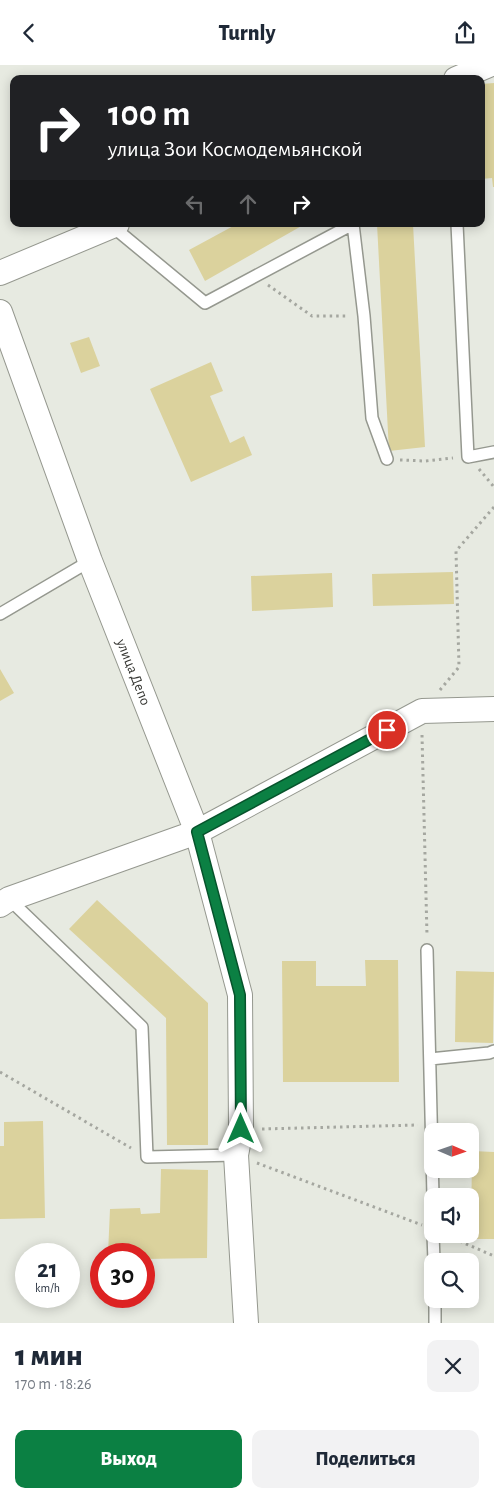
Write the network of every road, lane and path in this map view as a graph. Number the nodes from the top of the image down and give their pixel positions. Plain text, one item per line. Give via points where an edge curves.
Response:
1 (489, 65) edge
2 (465, 75) edge
3 (109, 227) edge
4 (116, 227) edge
5 (347, 227) edge
6 (353, 227) edge
7 (457, 227) edge
8 (0, 273) edge
9 (256, 276) junction
10 (0, 312) edge
11 (364, 317) junction
12 (494, 452) edge
13 (468, 457) junction
14 (387, 459) joint
15 (494, 487) edge
16 (90, 561) junction
17 (0, 614) edge
18 (494, 709) edge
19 (197, 832) junction
20 (4, 902) edge
21 (427, 950) dead end
22 (494, 1051) edge
23 (430, 1059) junction
24 (0, 1072) edge
25 (431, 1123) edge
26 (424, 1125) edge
27 (241, 1129) junction
28 (236, 1155) junction
29 (147, 1157) junction
30 (424, 1226) dead end
31 (463, 1243) edge
32 (494, 1256) edge
33 (435, 1308) edge
34 (246, 1323) edge
35 (435, 1323) edge

1 - 2 street
3 - 8 street
4 - 9 lane via 205,303
5 - 9 lane
6 - 11 lane
7 - 13 lane
9 - 11 path via 312,316
10 - 16 street, улица Депо
11 - 14 lane via 372,417
12 - 13 lane
13 - 14 path via 425,461
13 - 15 path
16 - 17 lane
16 - 19 street, улица Депо
18 - 19 street via 422,711
19 - 20 street
19 - 27 street, улица Депо via 240,995
20 - 29 lane via 142,1027
21 - 23 lane
22 - 23 lane
23 - 25 lane
24 - 29 path
26 - 27 path
27 - 28 street, улица Депо
28 - 29 lane
28 - 30 path
28 - 34 street, улица Депо
31 - 32 path
33 - 35 lane

